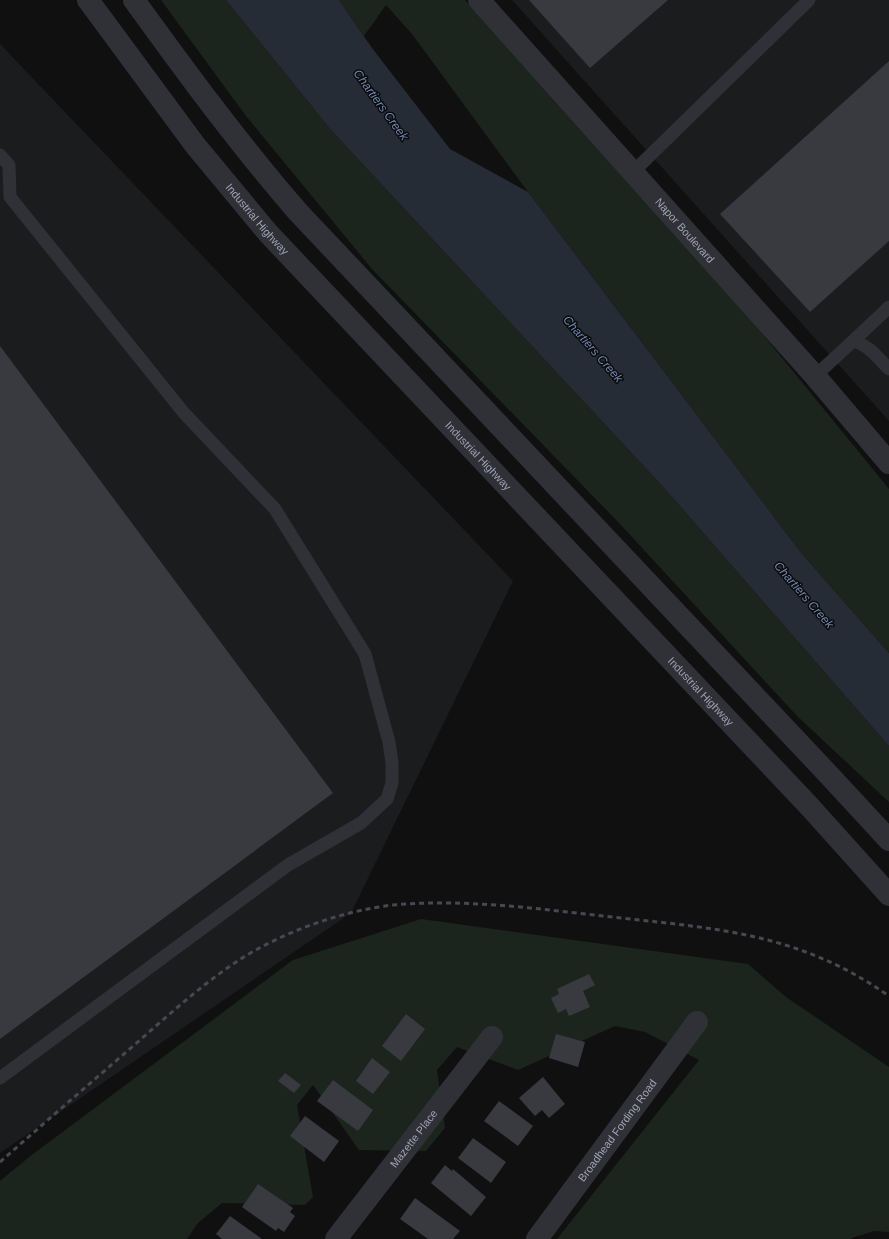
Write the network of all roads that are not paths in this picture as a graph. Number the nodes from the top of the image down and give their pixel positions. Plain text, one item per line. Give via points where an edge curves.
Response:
1 (88, 0) edge
2 (134, 0) edge
3 (479, 0) edge
4 (809, 0) edge
5 (0, 154) edge
6 (633, 172) junction
7 (5, 196) edge
8 (889, 307) edge
9 (853, 341) junction
10 (889, 369) edge
11 (815, 376) junction
12 (889, 464) edge
13 (889, 840) edge
14 (889, 895) edge
15 (697, 1022) dead end
16 (492, 1037) dead end
17 (0, 1078) edge
18 (336, 1239) edge
19 (537, 1239) edge

1 - 14 street, Industrial Highway via 195,145 268,233 810,807
2 - 13 street via 217,112 298,212
3 - 6 street, Napor Boulevard
4 - 6 lane
5 - 7 lane via 9,165
6 - 11 street, Napor Boulevard
7 - 17 lane via 184,413 275,509 365,654 389,742 392,783 387,799 361,823 288,865
8 - 9 lane
9 - 10 lane via 868,347
9 - 11 lane
11 - 12 street, Napor Boulevard
15 - 19 street, Broadhead Fording Road
16 - 18 street, Mazette Place

